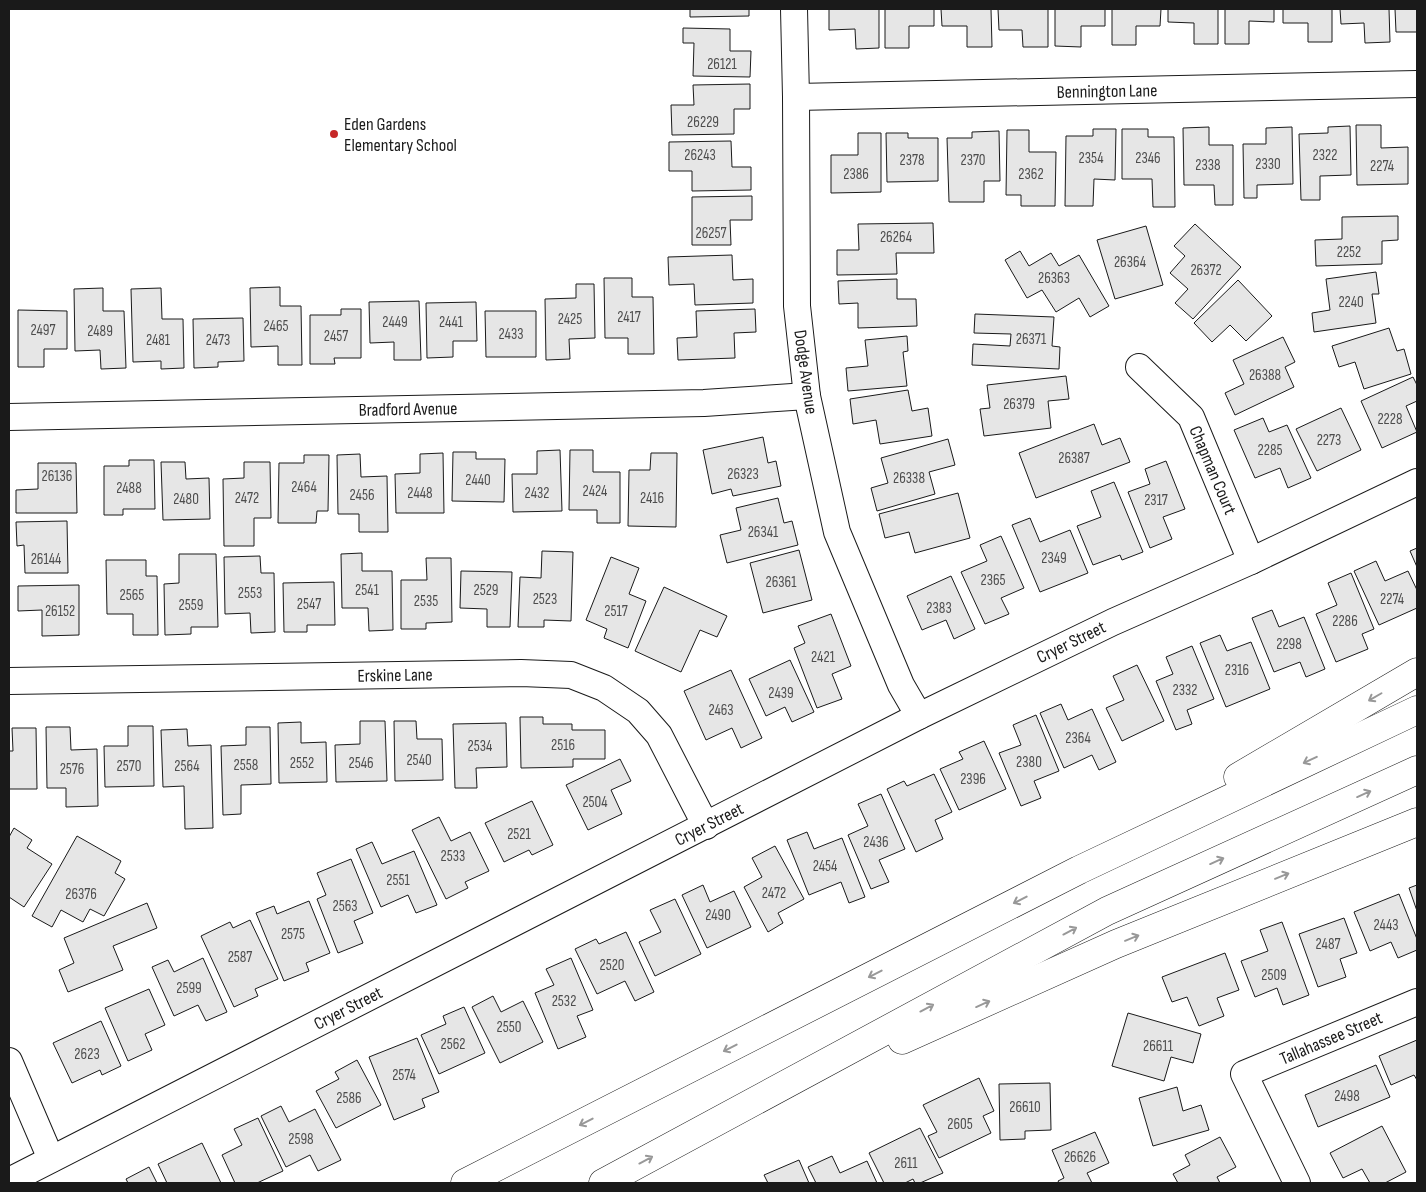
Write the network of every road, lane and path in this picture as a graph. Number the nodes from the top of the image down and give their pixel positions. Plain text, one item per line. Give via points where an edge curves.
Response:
1 (794, 9) edge
2 (1417, 84) edge
3 (796, 97) junction
4 (1139, 367) dead end
5 (807, 396) junction
6 (9, 417) edge
7 (1417, 482) edge
8 (1251, 562) junction
9 (1417, 672) edge
10 (9, 681) edge
11 (1417, 710) edge
12 (918, 716) junction
13 (1417, 770) edge
14 (1417, 822) edge
15 (706, 826) junction
16 (1079, 870) junction
17 (1417, 1002) edge
18 (9, 1061) edge
19 (699, 1131) junction
20 (51, 1159) junction
21 (9, 1181) edge
22 (465, 1183) edge
23 (603, 1183) edge
24 (1298, 1183) edge

1 - 3 street, Dodge Avenue
2 - 3 street, Bennington Lane
3 - 5 street, Dodge Avenue via 797,306
4 - 8 street, Chapman Court via 1191,417
5 - 6 street, Bradford Avenue via 704,403
5 - 12 street, Dodge Avenue via 837,532
7 - 8 street, Cryer Street
8 - 12 street, Cryer Street via 1113,622
9 -> 16 highway
10 - 15 street, Erskine Lane via 521,673 571,675 604,688 638,711 649,723 659,735
11 -> 16 highway
12 - 15 street, Cryer Street
19 -> 13 highway via 1107,910
19 -> 14 highway via 1116,944
15 - 20 street, Cryer Street
16 -> 22 highway
17 - 24 street, Tallahassee Street via 1244,1074
18 - 20 street
23 -> 19 highway
20 - 21 street, Cryer Street

